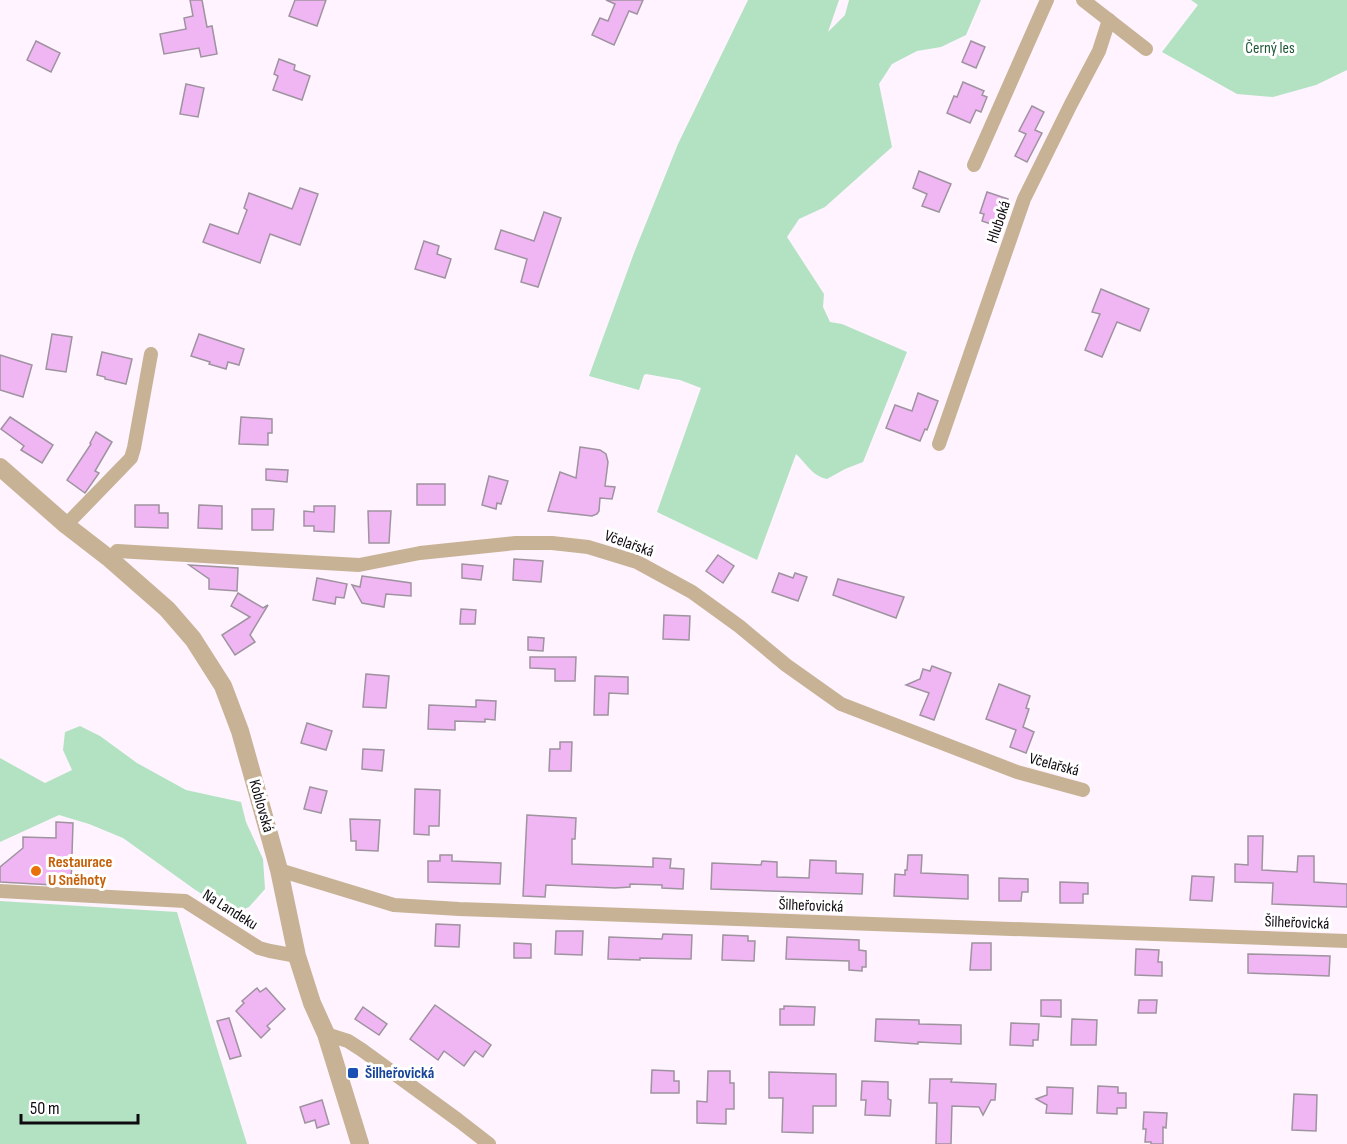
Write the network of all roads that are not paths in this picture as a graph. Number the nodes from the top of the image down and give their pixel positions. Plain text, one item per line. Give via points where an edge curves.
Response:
1 (1047, 0) edge
2 (1083, 0) edge
3 (1109, 20) junction
4 (1146, 49) dead end
5 (974, 165) dead end
6 (151, 354) dead end
7 (939, 444) dead end
8 (0, 467) edge
9 (66, 525) junction
10 (110, 559) junction
11 (1083, 790) dead end
12 (279, 870) junction
13 (0, 891) edge
14 (1347, 941) edge
15 (297, 956) junction
16 (326, 1034) junction
17 (360, 1144) edge
18 (489, 1144) edge

1 - 5 street
2 - 3 street
3 - 4 street
3 - 7 street, Hluboká via 1099,51 1024,199
6 - 9 street via 131,458
8 - 9 street, Koblovská
9 - 10 street, Koblovská
10 - 11 street, Včelařská via 117,551 359,565 420,553 516,543 588,547 637,562 692,592 841,704 1017,772
10 - 12 street, Koblovská via 167,609 204,654 223,686 240,731
12 - 14 street, Šilheřovická via 394,905
12 - 15 street, Koblovská
13 - 15 street, Na Landeku via 185,901 259,948
15 - 16 street, Koblovská
16 - 17 street, Koblovská
16 - 18 street via 362,1050

